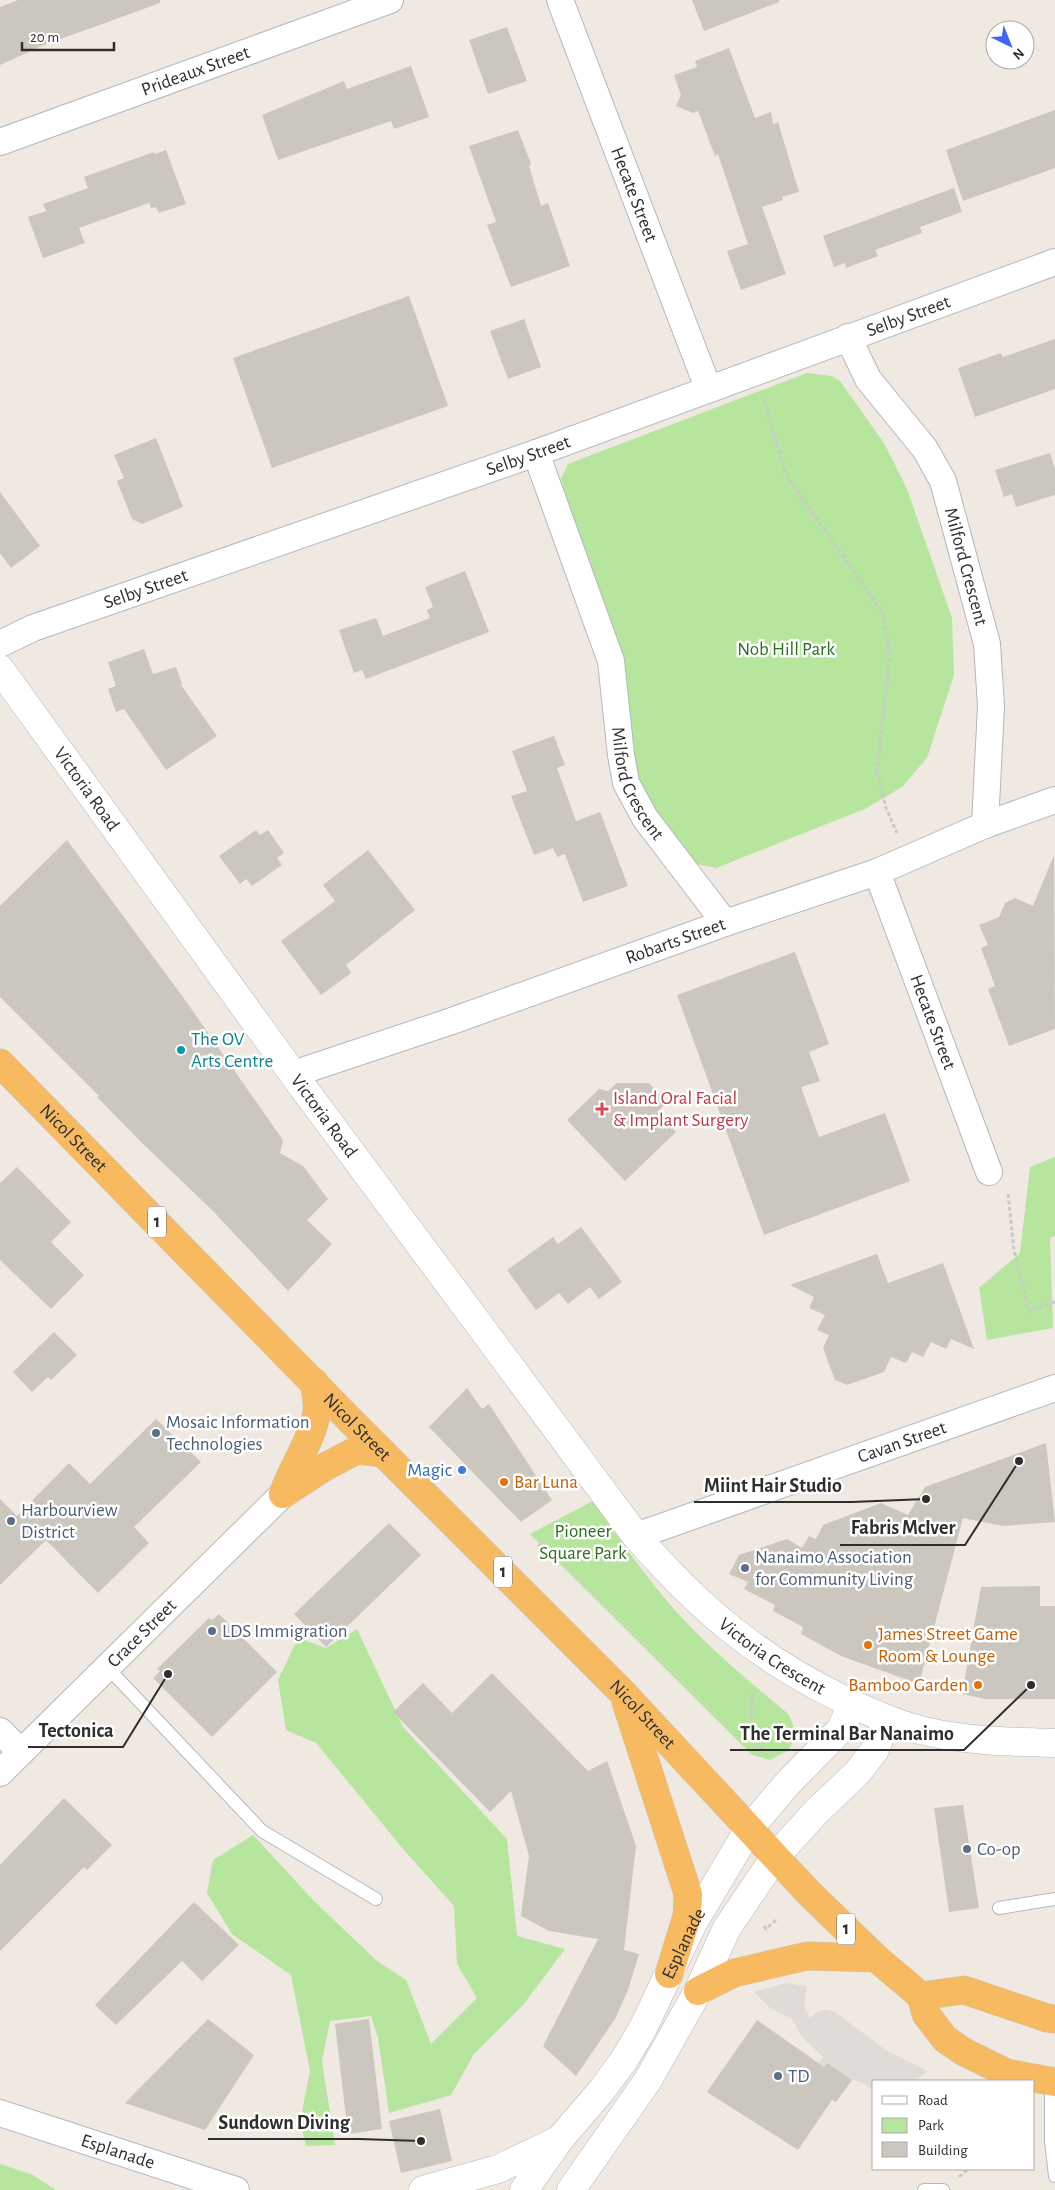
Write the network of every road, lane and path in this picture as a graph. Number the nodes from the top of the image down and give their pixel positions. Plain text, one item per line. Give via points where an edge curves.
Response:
1 (390, 0) edge
2 (560, 0) edge
3 (0, 142) edge
4 (1055, 262) edge
5 (848, 337) junction
6 (755, 371) junction
7 (708, 388) junction
8 (536, 452) junction
9 (0, 644) edge
10 (0, 669) edge
11 (1055, 800) edge
12 (984, 825) junction
13 (908, 859) junction
14 (877, 872) junction
15 (725, 923) junction
16 (0, 1063) edge
17 (293, 1074) junction
18 (989, 1172) dead end
19 (1008, 1196) dead end
20 (1055, 1302) edge
21 (314, 1382) junction
22 (1055, 1388) edge
23 (383, 1453) junction
24 (283, 1494) junction
25 (626, 1542) junction
26 (538, 1544) dead end
27 (106, 1666) junction
28 (755, 1690) dead end
29 (622, 1692) junction
30 (852, 1704) junction
31 (887, 1718) junction
32 (0, 1731) edge
33 (1055, 1743) edge
34 (763, 1750) dead end
35 (21, 1752) junction
36 (0, 1773) edge
37 (749, 1829) junction
38 (775, 1858) junction
39 (376, 1899) dead end
40 (1055, 1899) edge
41 (999, 1908) dead end
42 (876, 1958) junction
43 (669, 1974) junction
44 (698, 1991) junction
45 (921, 1996) junction
46 (1055, 2019) edge
47 (1053, 2082) edge
48 (0, 2113) edge
49 (560, 2140) junction
50 (1055, 2176) edge
51 (236, 2190) edge
52 (423, 2190) edge
53 (524, 2190) edge
54 (571, 2190) edge
55 (924, 2190) edge
56 (943, 2190) edge

1 - 3 street, Prideaux Street
2 - 7 street, Hecate Street
4 - 5 street, Selby Street
5 - 6 street, Selby Street
5 - 12 street, Milford Crescent via 868,379 925,449 943,482 987,644 991,706
6 - 7 street, Selby Street
6 - 13 path via 786,474 882,612 890,654 877,770 886,808
7 - 8 street, Selby Street
8 - 9 street, Selby Street via 33,628
8 - 15 street, Milford Crescent via 611,662 626,783 650,825
10 - 17 street, Victoria Road
11 - 12 street, Robarts Street
12 - 13 street, Robarts Street
13 - 14 street, Robarts Street
14 - 15 street, Robarts Street
14 - 18 street, Hecate Street
15 - 17 street, Robarts Street
16 - 21 highway, Nicol Street / 1
17 - 25 street, Victoria Road
19 - 20 path via 1014,1250 1029,1311
21 - 23 highway, Nicol Street / 1
21 - 24 highway via 317,1410
22 - 25 street, Cavan Street
23 - 24 highway via 357,1450
23 - 29 highway, Nicol Street / 1
24 - 27 street, Crace Street
25 - 26 path via 587,1553 561,1555
25 - 30 street, Victoria Crescent via 672,1577 716,1620 740,1638 802,1678
27 - 35 street, Crace Street
27 - 39 lane via 262,1831
28 - 34 path via 751,1713 756,1740
29 - 37 highway, Nicol Street / 1
29 - 43 highway via 688,1894 687,1916
30 - 31 street, Victoria Crescent
30 - 37 street, Esplanade via 841,1729
31 - 33 street, Victoria Crescent via 952,1737 992,1742
31 - 38 street, Esplanade via 875,1750 857,1773
32 - 35 street
35 - 36 street, Crace Street
37 - 38 highway, Nicol Street / 1
37 - 43 street, Esplanade via 693,1923
38 - 42 highway, 1
38 - 44 street, Esplanade via 727,1928
40 - 41 lane
42 - 44 highway via 808,1956 734,1973
42 - 45 highway, 1
43 - 49 street, Esplanade via 624,2060
44 - 54 street, Esplanade via 642,2088
45 - 46 highway via 964,1990
45 - 47 highway, 1 via 926,2014 934,2026 945,2039 964,2052 1007,2073
47 - 50 lane via 1051,2140
48 - 51 street, Esplanade
49 - 52 street via 498,2169
49 - 53 street, Esplanade
55 - 56 lane

